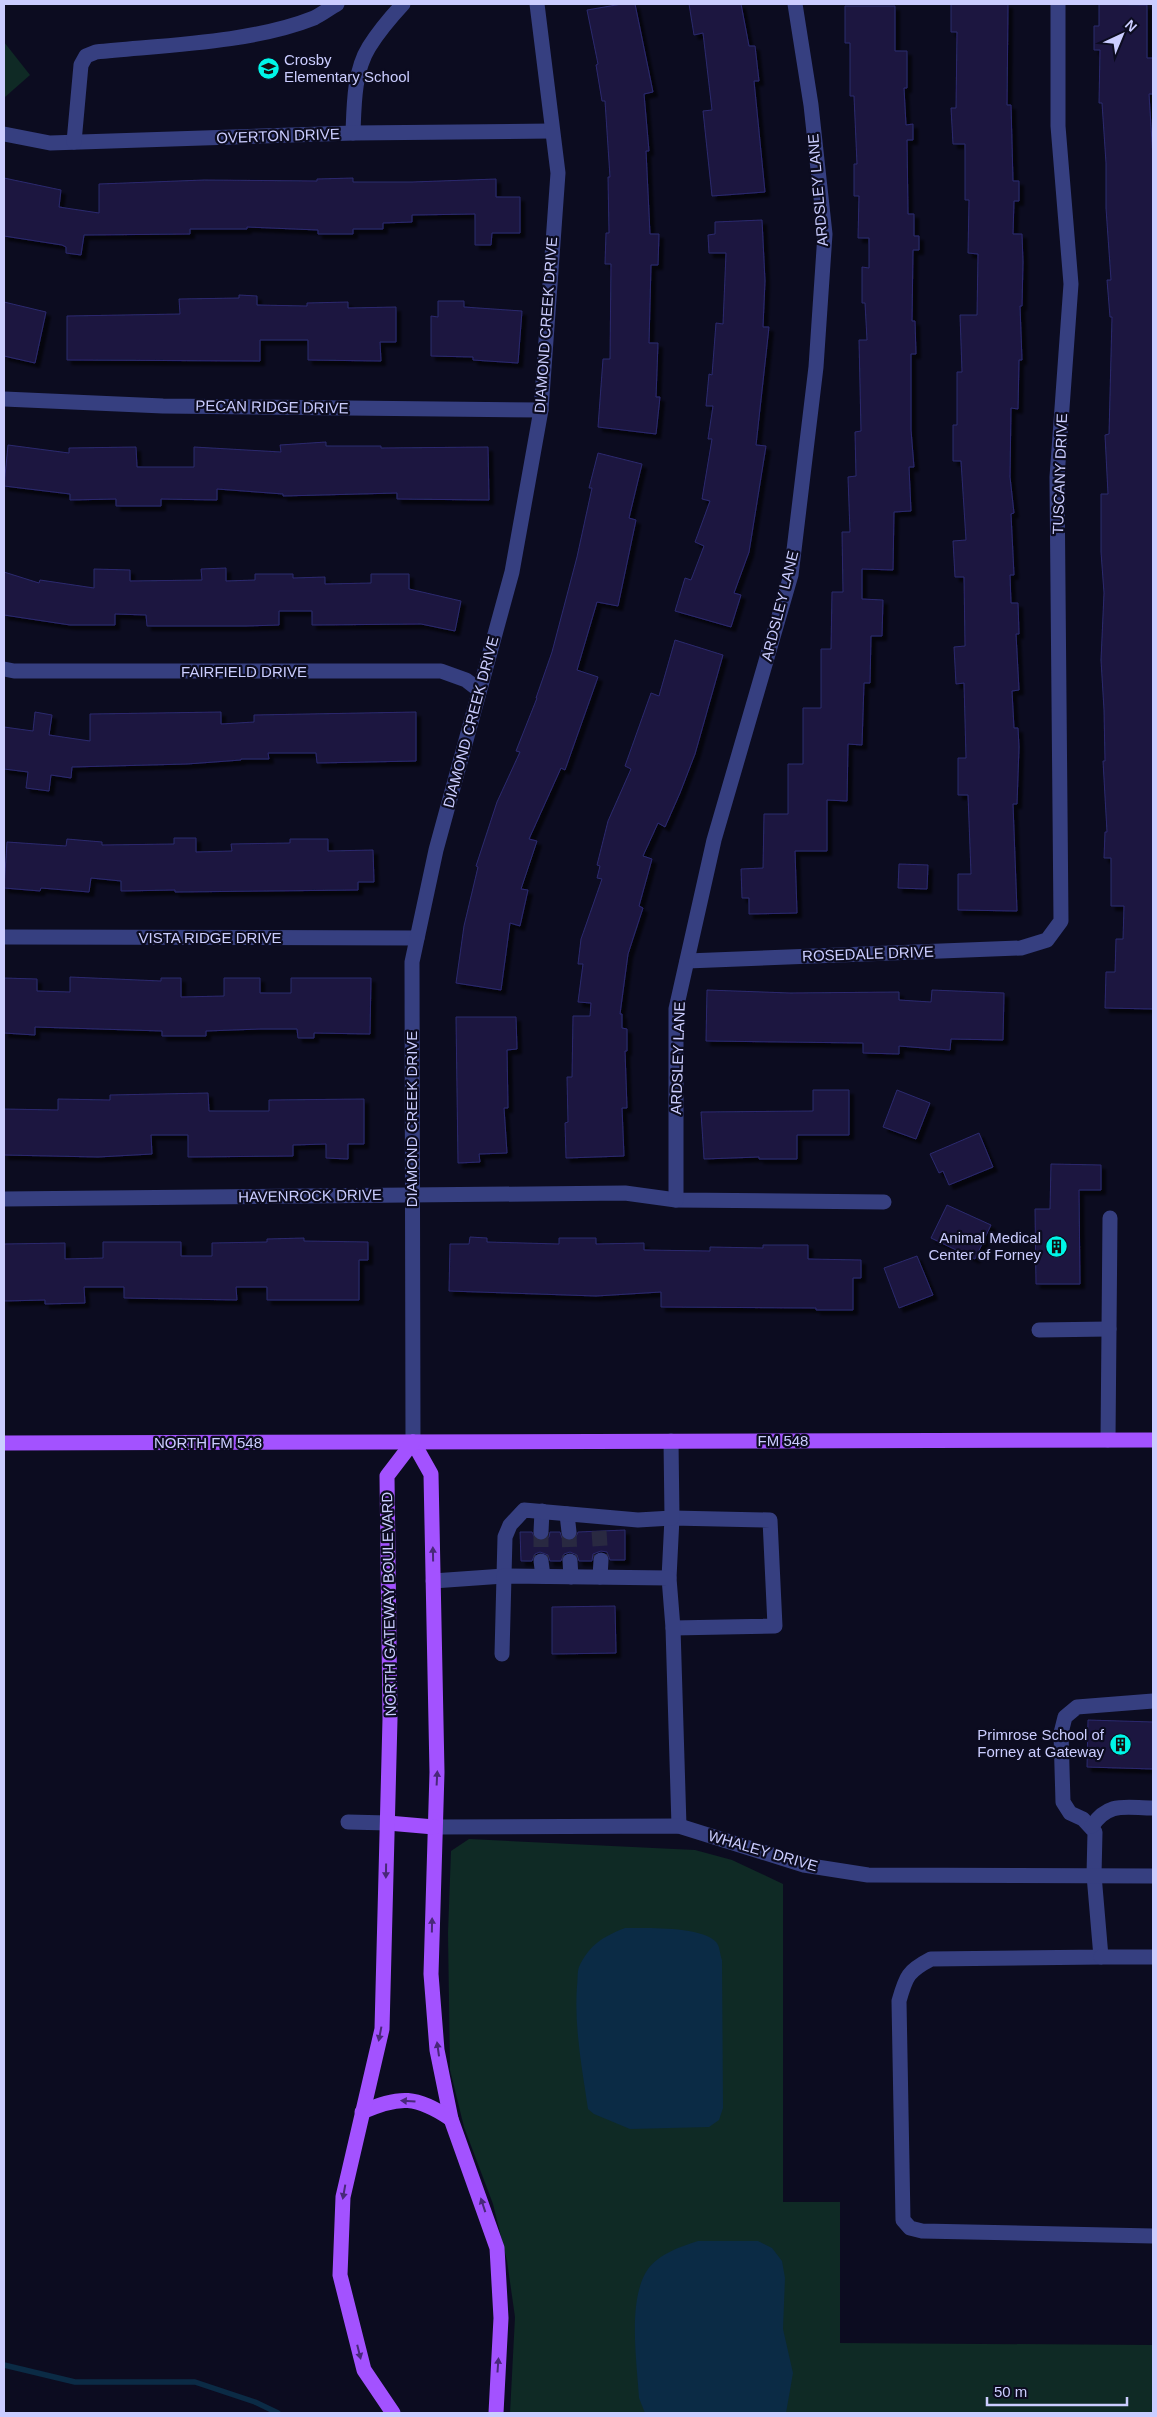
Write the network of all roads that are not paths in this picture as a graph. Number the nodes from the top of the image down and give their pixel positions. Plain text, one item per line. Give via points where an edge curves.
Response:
1 (337, 4) edge
2 (403, 4) edge
3 (537, 4) edge
4 (795, 4) edge
5 (1058, 4) edge
6 (552, 131) junction
7 (4, 134) edge
8 (353, 134) junction
9 (74, 142) junction
10 (4, 399) edge
11 (540, 410) junction
12 (4, 669) edge
13 (479, 690) junction
14 (4, 937) edge
15 (417, 938) junction
16 (1047, 940) joint
17 (687, 961) junction
18 (412, 1195) junction
19 (4, 1199) edge
20 (676, 1200) junction
21 (884, 1202) dead end
22 (1110, 1218) dead end
23 (1109, 1329) junction
24 (1039, 1330) dead end
25 (1108, 1440) junction
26 (1153, 1440) edge
27 (672, 1441) junction
28 (413, 1442) junction
29 (4, 1443) edge
30 (542, 1511) junction
31 (567, 1514) junction
32 (672, 1518) junction
33 (541, 1532) tunnel mouth
34 (569, 1532) tunnel mouth
35 (600, 1560) tunnel mouth
36 (570, 1561) tunnel mouth
37 (504, 1576) junction
38 (571, 1577) junction
39 (600, 1577) junction
40 (669, 1578) junction
41 (433, 1581) junction
42 (673, 1628) junction
43 (502, 1654) dead end
44 (1153, 1700) edge
45 (1153, 1808) edge
46 (348, 1822) dead end
47 (388, 1822) junction
48 (679, 1826) junction
49 (1092, 1826) junction
50 (434, 1827) junction
51 (1094, 1876) junction
52 (1153, 1876) edge
53 (1100, 1957) junction
54 (1153, 1958) edge
55 (362, 2112) junction
56 (451, 2119) junction
57 (1153, 2236) edge
58 (393, 2413) edge
59 (496, 2413) edge

1 - 9 street via 316,17 242,36 96,52 86,56 81,65
2 - 8 street via 369,47 362,62
3 - 6 street, DIAMOND CREEK DRIVE
4 - 17 street, ARDSLEY LANE via 825,234 814,387 791,575 714,840
5 - 16 street, TUSCANY DRIVE via 1058,126 1071,284 1057,477 1061,921
6 - 8 street, OVERTON DRIVE
6 - 11 street, DIAMOND CREEK DRIVE via 558,173
7 - 9 street, OVERTON DRIVE via 50,142
8 - 9 street, OVERTON DRIVE
10 - 11 street, PECAN RIDGE DRIVE via 163,406
11 - 13 street, DIAMOND CREEK DRIVE via 512,572
12 - 13 street, FAIRFIELD DRIVE via 82,672 441,671 466,680
13 - 15 street, DIAMOND CREEK DRIVE via 436,850
14 - 15 street, VISTA RIDGE DRIVE
15 - 18 street, DIAMOND CREEK DRIVE via 412,962
16 - 17 street, ROSEDALE DRIVE via 1021,948
17 - 20 street, ARDSLEY LANE via 676,1009
18 - 19 street, HAVENROCK DRIVE
18 - 20 street, HAVENROCK DRIVE via 625,1193
18 - 28 street, DIAMOND CREEK DRIVE
20 - 21 street, HAVENROCK DRIVE
22 - 23 street
23 - 24 street
23 - 25 street
25 - 26 main road, FM 548 / FM 548
25 - 27 main road, FM 548 / FM 548
27 - 28 main road, FM 548 / FM 548
27 - 32 street
28 - 29 main road, NORTH FM 548 / FM 548
41 -> 28 main road via 431,1474
28 - 47 main road, NORTH GATEWAY BOULEVARD via 387,1476
30 - 31 street
30 - 33 street
30 - 37 street via 524,1510 510,1525 505,1537
31 - 32 street via 599,1524
31 - 34 street
32 - 40 street
32 - 42 street via 770,1520 775,1626
35 - 39 street
36 - 38 street
37 - 38 street via 542,1569
37 - 41 street
37 - 43 street
38 - 39 street
39 - 40 street
40 - 42 street
50 -> 41 main road via 437,1772
42 - 48 street
44 - 49 street via 1077,1707 1066,1717 1061,1733 1063,1802 1070,1813
45 - 49 street via 1110,1808 1100,1814
46 - 47 street
47 - 50 main road
47 -> 55 main road, NORTH GATEWAY BOULEVARD via 382,2029
48 - 50 street, WHALEY DRIVE
48 - 51 street, WHALEY DRIVE via 804,1865 868,1875
49 - 51 street via 1095,1832
56 -> 50 main road via 437,2050 431,1974
51 - 52 street, WHALEY DRIVE
51 - 53 street
53 - 54 street
53 - 57 street via 931,1959 913,1968 904,1982 899,2001 903,2220 910,2228 922,2232
56 -> 55 main road via 431,2106 408,2100 384,2102
55 -> 58 main road, NORTH GATEWAY BOULEVARD via 343,2196 340,2275 364,2370
59 -> 56 main road via 501,2318 497,2248

